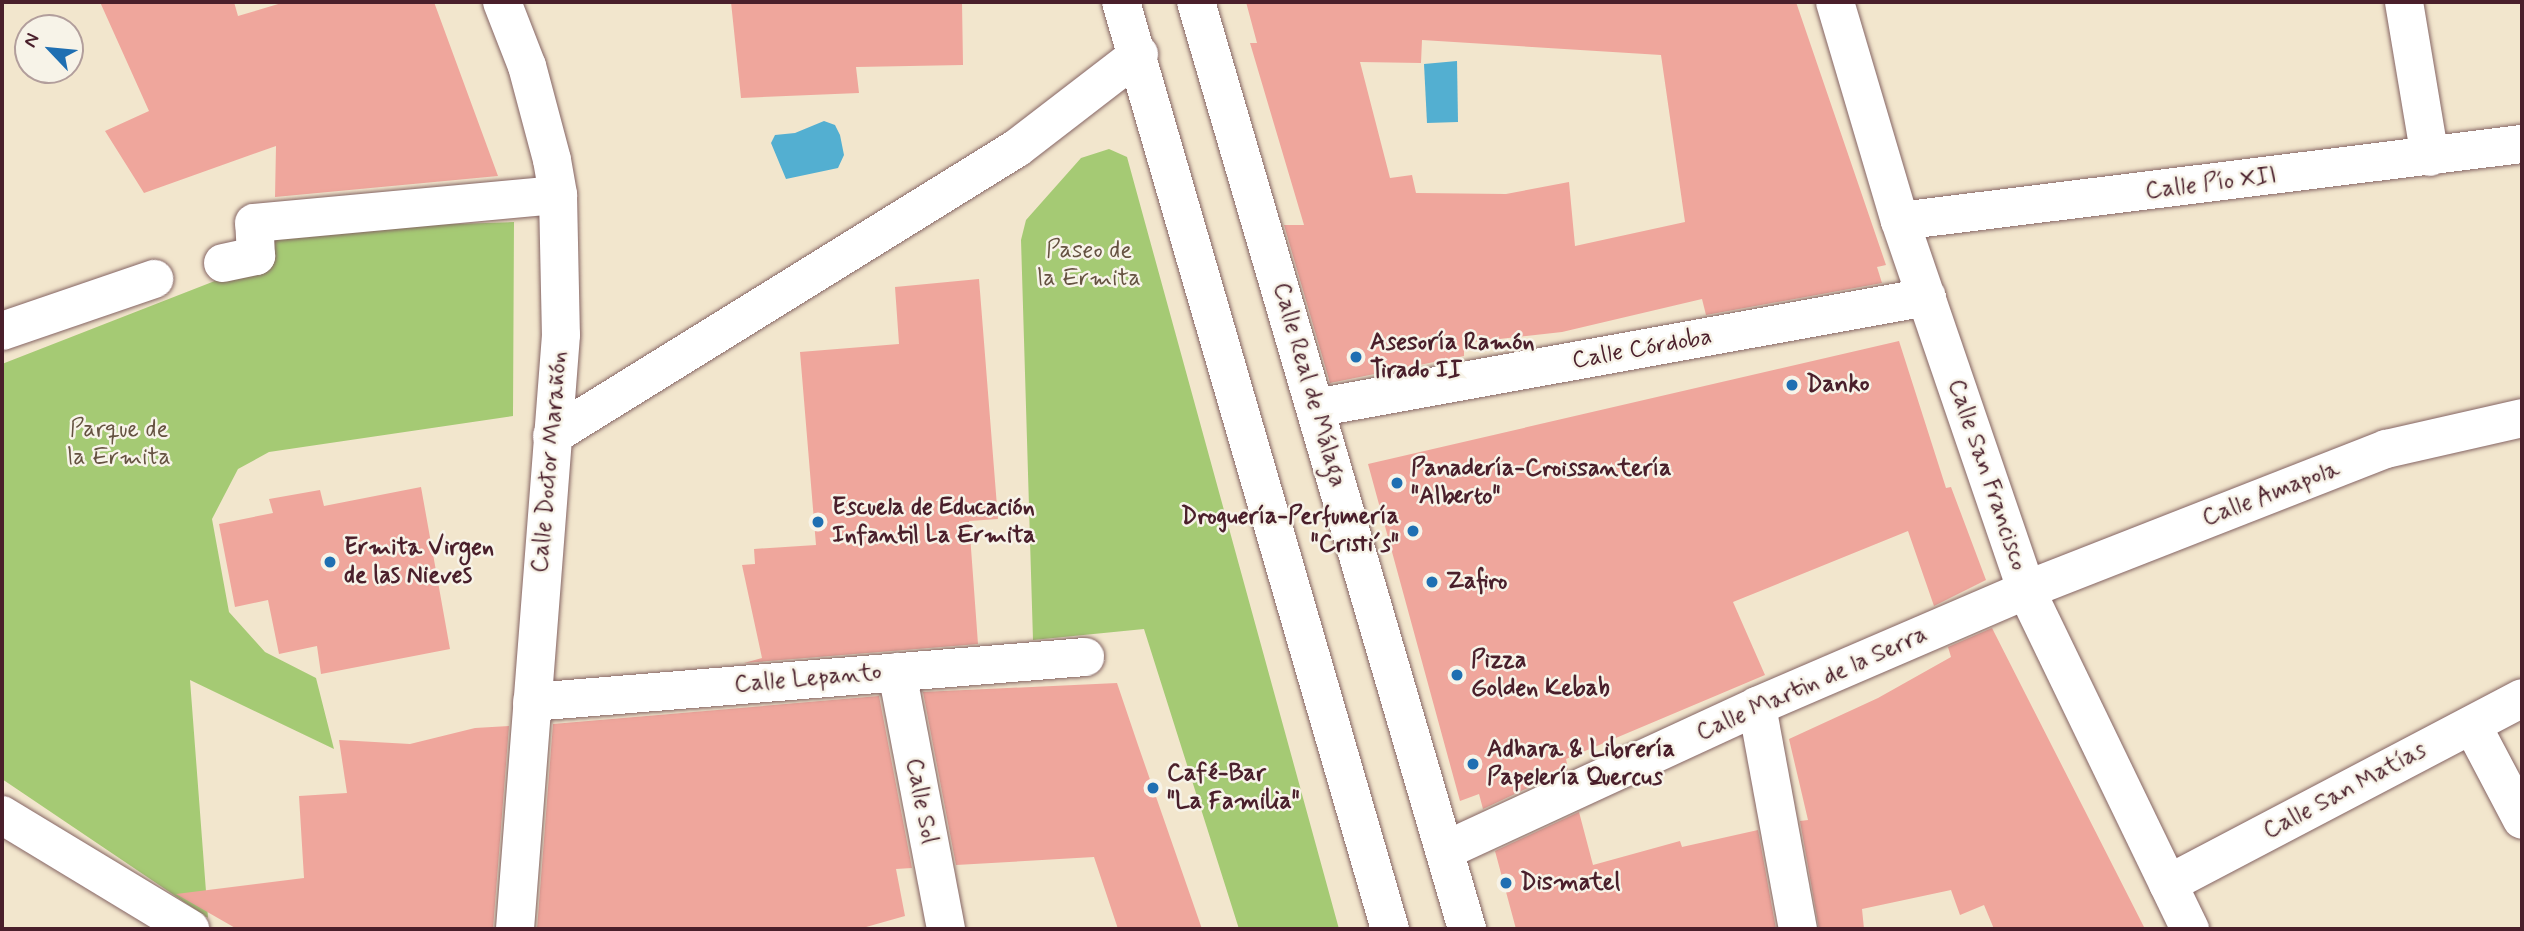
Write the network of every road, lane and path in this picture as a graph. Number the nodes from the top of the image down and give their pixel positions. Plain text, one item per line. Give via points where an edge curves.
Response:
1 (502, 2) edge
2 (1121, 2) edge
3 (1196, 2) edge
4 (1835, 2) edge
5 (2403, 2) edge
6 (1139, 54) junction
7 (2522, 144) edge
8 (2430, 157) junction
9 (558, 195) junction
10 (1900, 222) junction
11 (223, 263) dead end
12 (154, 279) dead end
13 (1927, 297) junction
14 (2, 331) edge
15 (1315, 408) junction
16 (2522, 418) edge
17 (551, 436) junction
18 (2026, 590) junction
19 (1085, 657) dead end
20 (897, 672) junction
21 (2522, 698) edge
22 (532, 702) junction
23 (1758, 706) junction
24 (2472, 725) junction
25 (2, 815) edge
26 (2522, 820) edge
27 (1446, 850) junction
28 (2168, 884) junction
29 (190, 929) edge
30 (515, 929) edge
31 (946, 929) edge
32 (1390, 929) edge
33 (1467, 929) edge
34 (1798, 929) edge
35 (2190, 929) edge

1 - 9 street, Calle Doctor Marañón via 527,66
2 - 6 street
3 - 15 street, Calle Real de Málaga
4 - 10 street, Calle San Francisco
5 - 8 street
6 - 17 street via 1017,148
6 - 32 street
7 - 8 street, Calle Pío XII
8 - 10 street, Calle Pío XII
9 - 11 street via 254,223 256,256
9 - 17 street, Calle Doctor Marañón via 561,335
10 - 13 street, Calle San Francisco
12 - 14 street
13 - 15 street, Calle Córdoba
13 - 18 street, Calle San Francisco
15 - 27 street, Calle Real de Málaga
16 - 18 street, Calle Amapola via 2386,449
17 - 22 street, Calle Doctor Marañón
18 - 23 street, Calle Martin de la Serra
18 - 28 street, Calle San Francisco
19 - 20 street, Calle Lepanto
20 - 22 street, Calle Lepanto
20 - 31 street, Calle Sol
21 - 24 street, Calle San Matías
22 - 30 street, Calle Doctor Marañón
23 - 27 street, Calle Martin de la Serra
23 - 34 street
24 - 26 street
24 - 28 street, Calle San Matías
25 - 29 street
27 - 33 street, Calle Real de Málaga
28 - 35 street, Calle San Francisco

